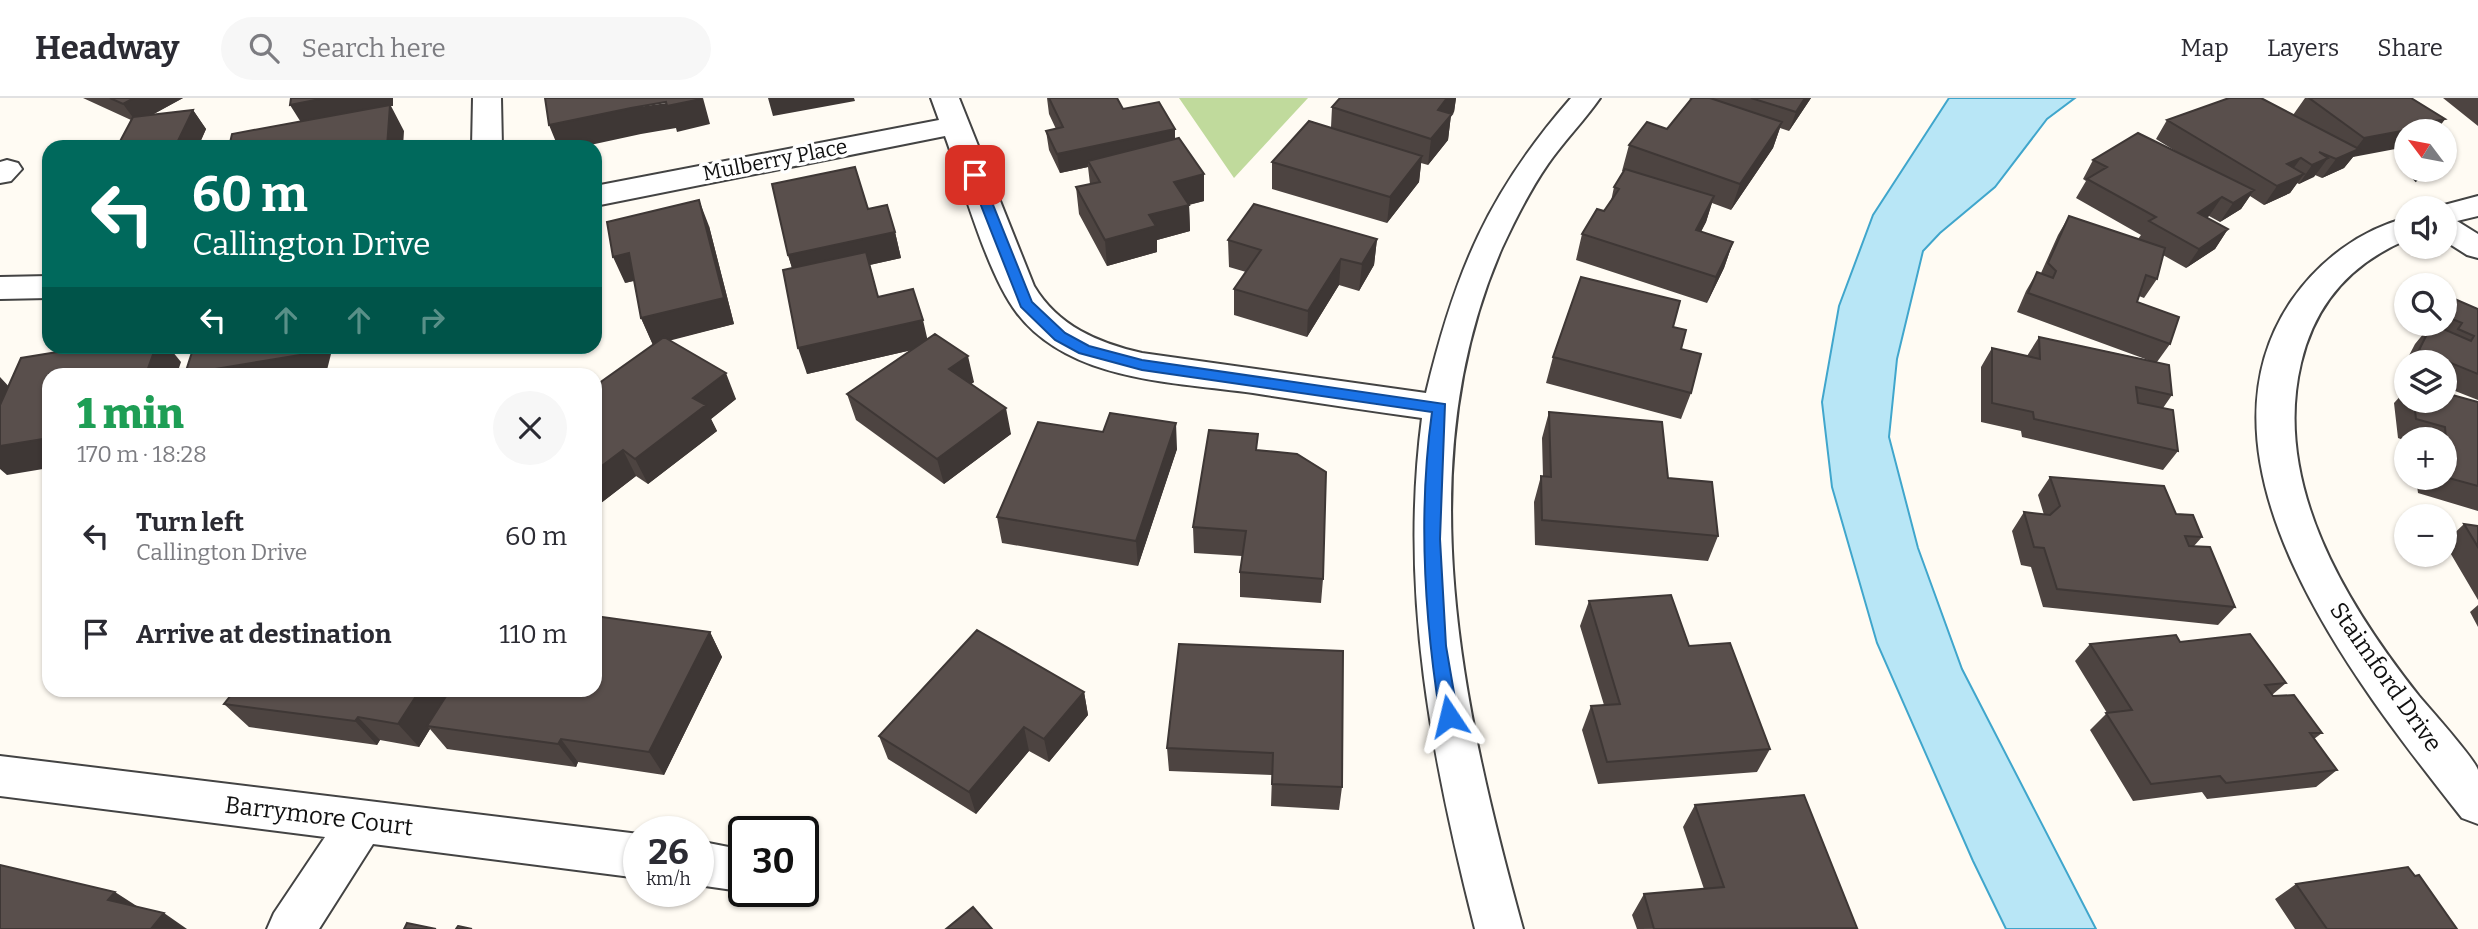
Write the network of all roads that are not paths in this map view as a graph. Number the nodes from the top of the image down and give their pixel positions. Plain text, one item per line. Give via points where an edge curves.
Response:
1 (487, 98) edge
2 (1586, 98) edge
3 (950, 111) edge
4 (487, 140) edge
5 (602, 194) edge
6 (2478, 206) edge
7 (2457, 211) edge
8 (2394, 234) edge
9 (2457, 235) edge
10 (2478, 248) edge
11 (42, 287) edge
12 (0, 288) edge
13 (1440, 408) junction
14 (0, 776) edge
15 (2478, 803) edge
16 (362, 821) junction
17 (623, 854) edge
18 (291, 929) edge
19 (1499, 929) edge

1 - 4 street
2 - 13 street via 1521,181 1490,240 1458,324
3 - 5 street, Mulberry Place
3 - 13 street via 1017,286 1026,304 1060,336 1094,352 1142,365
6 - 7 street
8 - 15 street, Staimford Drive via 2350,258 2299,315 2279,366 2274,420 2279,462 2298,530 2336,609 2372,665
9 - 10 street
11 - 12 street
13 - 19 street via 1432,539 1438,646 1458,769
14 - 16 street, Barrymore Court
16 - 17 street, Barrymore Court
16 - 18 street

